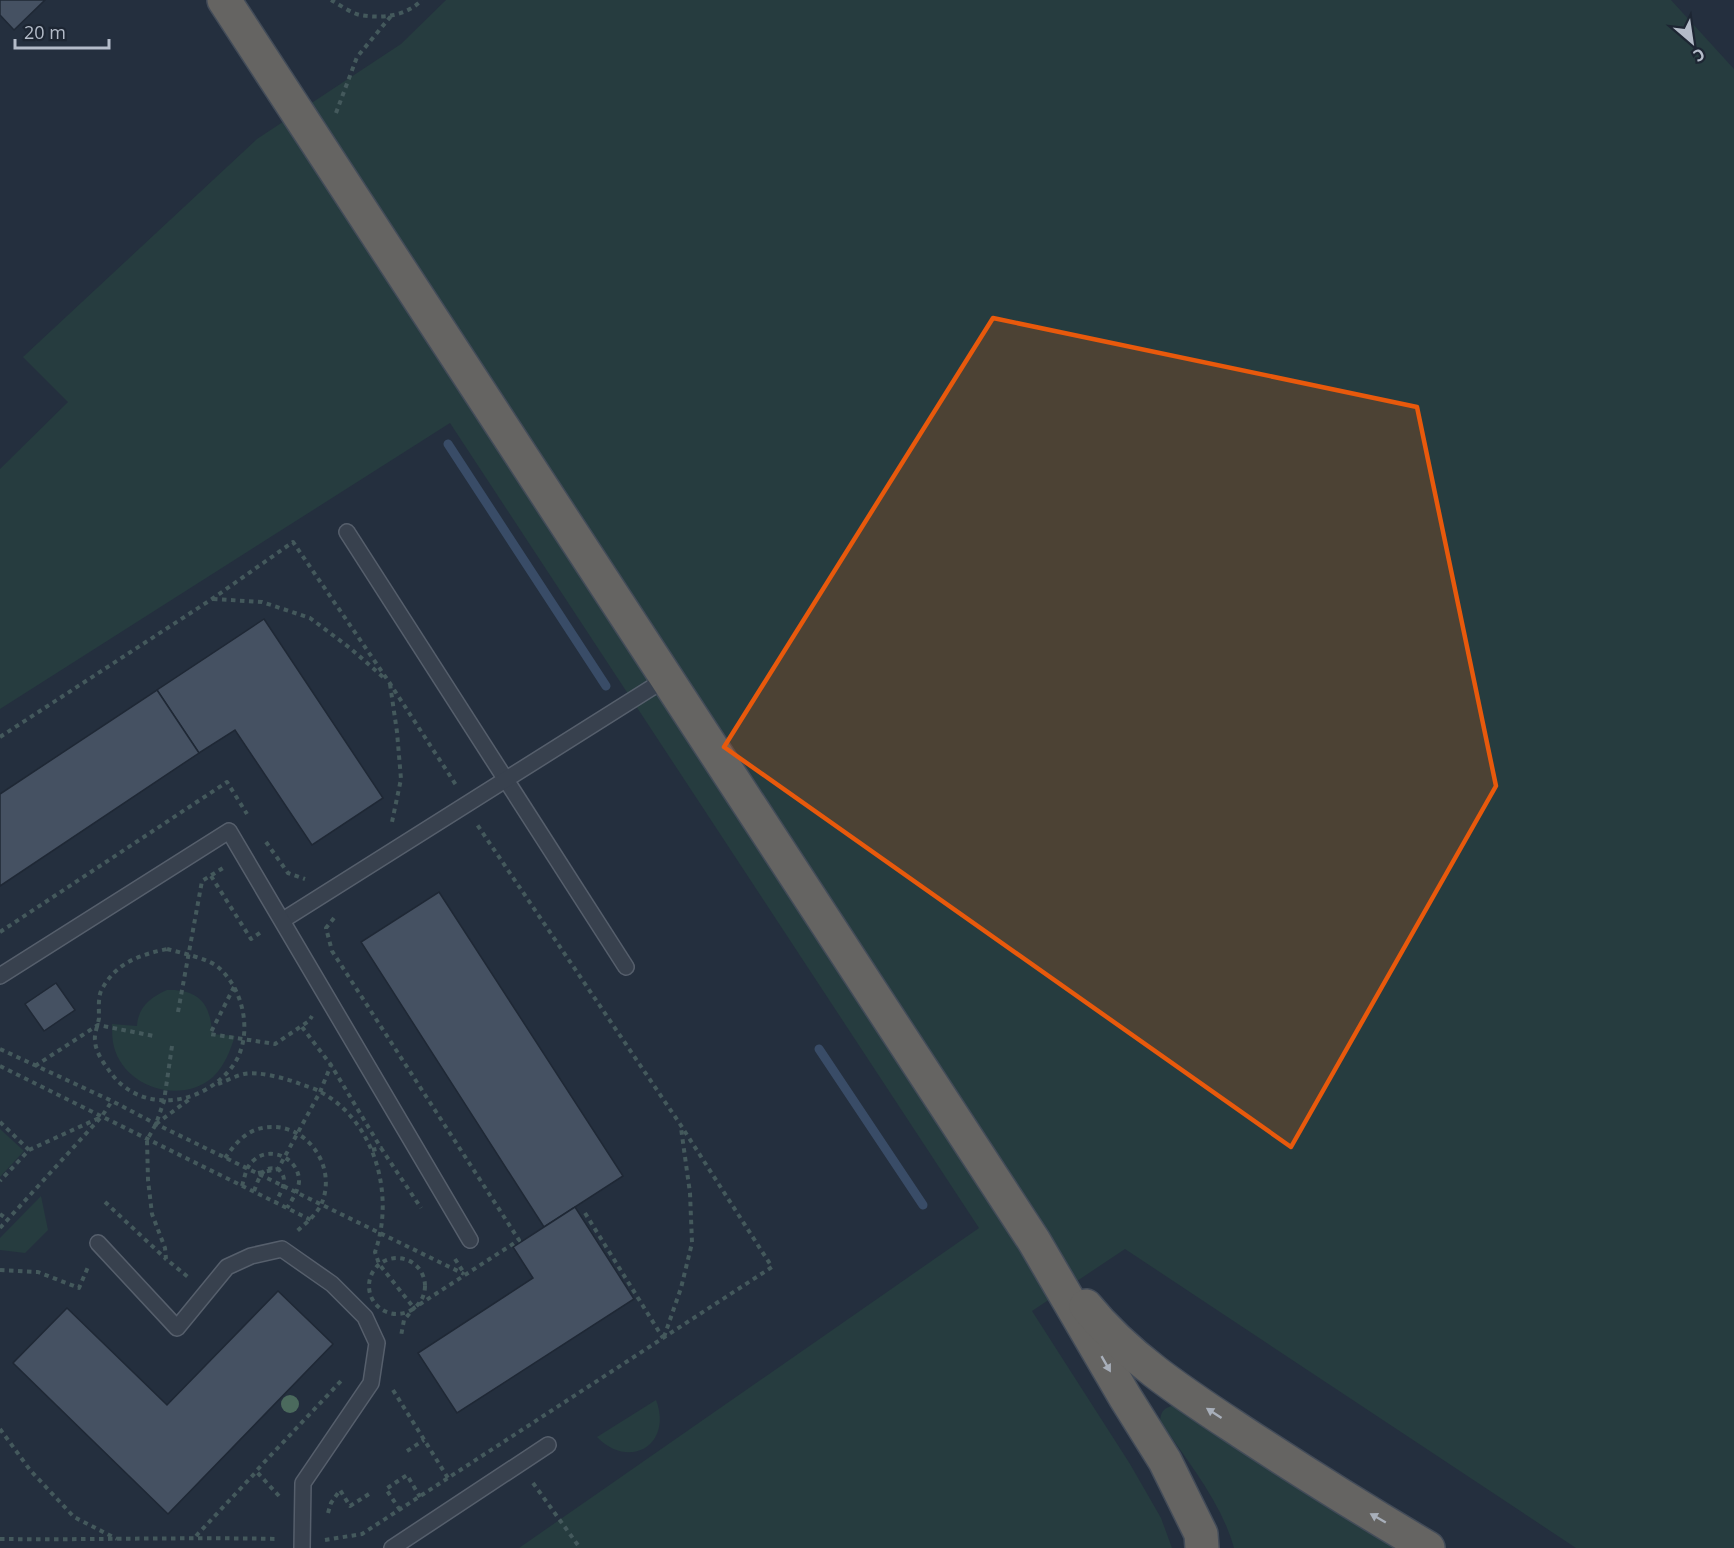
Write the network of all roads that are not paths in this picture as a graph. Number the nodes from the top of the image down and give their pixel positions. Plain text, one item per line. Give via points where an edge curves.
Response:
1 (224, 0) edge
2 (347, 532) dead end
3 (667, 678) junction
4 (507, 780) junction
5 (283, 920) junction
6 (626, 967) dead end
7 (0, 976) edge
8 (470, 1240) dead end
9 (1034, 1241) junction
10 (98, 1243) dead end
11 (548, 1445) dead end
12 (302, 1544) edge
13 (392, 1548) edge
14 (1202, 1548) edge
15 (1428, 1548) edge

1 - 3 highway
2 - 4 lane
3 - 4 lane
3 - 9 highway
4 - 5 lane
4 - 6 lane
5 - 7 lane via 229,831
5 - 8 lane
9 -> 14 highway via 1165,1461 1201,1534
15 -> 9 highway via 1159,1376 1098,1321
10 - 12 lane via 177,1328 227,1267 250,1256 282,1249 332,1284 365,1317 377,1343 371,1383 303,1483
11 - 13 lane

